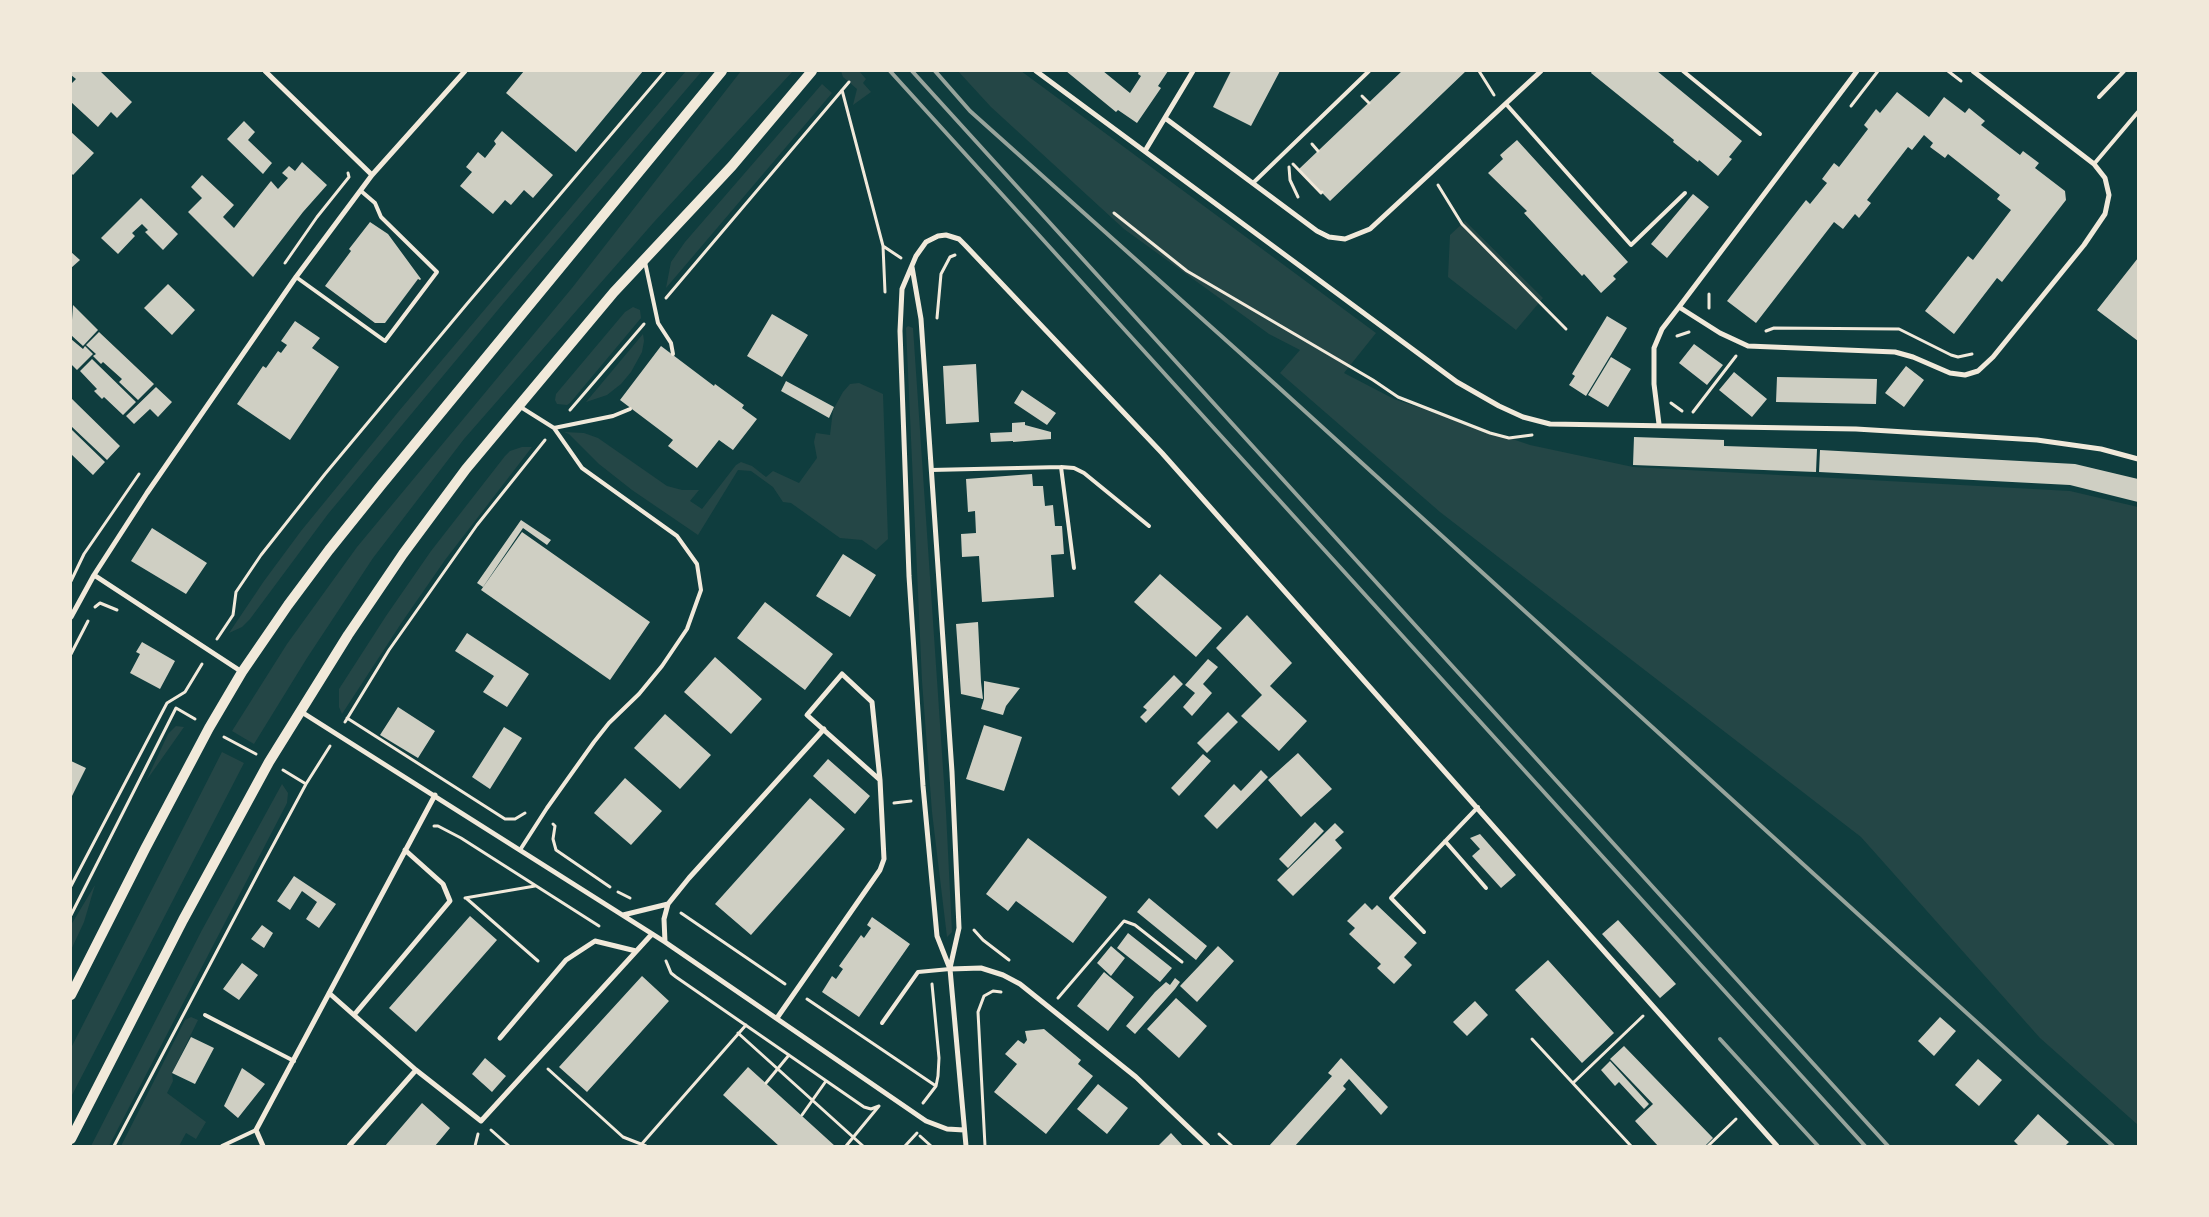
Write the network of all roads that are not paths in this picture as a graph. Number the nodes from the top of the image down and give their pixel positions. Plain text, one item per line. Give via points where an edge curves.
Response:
1 (265, 71) edge
2 (464, 71) edge
3 (722, 71) edge
4 (812, 71) edge
5 (1036, 71) edge
6 (1193, 71) edge
7 (1369, 71) edge
8 (1541, 71) edge
9 (1683, 71) edge
10 (1857, 71) edge
11 (1973, 71) edge
12 (2124, 71) edge
13 (2099, 97) dead end
14 (1506, 104) junction
15 (2138, 112) edge
16 (1165, 118) junction
17 (1760, 134) dead end
18 (1145, 151) junction
19 (2094, 164) junction
20 (372, 175) junction
21 (1253, 183) junction
22 (361, 191) junction
23 (1685, 193) dead end
24 (645, 259) junction
25 (912, 265) junction
26 (296, 277) junction
27 (1679, 307) junction
28 (673, 354) dead end
29 (519, 406) junction
30 (630, 409) dead end
31 (1659, 424) junction
32 (554, 428) junction
33 (2138, 459) edge
34 (1061, 467) junction
35 (931, 470) junction
36 (1149, 526) dead end
37 (1074, 568) dead end
38 (94, 575) junction
39 (71, 617) edge
40 (242, 672) junction
41 (300, 710) junction
42 (824, 729) junction
43 (880, 780) junction
44 (434, 795) junction
45 (1478, 807) junction
46 (1446, 841) junction
47 (405, 850) junction
48 (520, 850) junction
49 (1486, 888) dead end
50 (668, 904) junction
51 (623, 915) junction
52 (1424, 932) dead end
53 (652, 934) junction
54 (665, 942) junction
55 (636, 951) junction
56 (950, 968) junction
57 (330, 993) junction
58 (71, 995) edge
59 (205, 1014) dead end
60 (354, 1015) junction
61 (777, 1018) junction
62 (882, 1023) dead end
63 (500, 1038) dead end
64 (294, 1061) junction
65 (416, 1070) junction
66 (256, 1130) junction
67 (964, 1130) junction
68 (71, 1138) edge
69 (222, 1146) edge
70 (263, 1146) edge
71 (349, 1146) edge
72 (966, 1146) edge
73 (1208, 1146) edge
74 (1777, 1146) edge

1 - 20 street
2 - 20 street
3 - 40 main road via 328,550
4 - 24 main road via 732,166
5 - 18 street
6 - 16 street
7 - 21 lane
8 - 14 street
9 - 17 lane
10 - 27 street
11 - 19 street
12 - 13 lane
14 - 21 street via 1370,229 1345,239 1317,231
14 - 23 lane via 1631,244
15 - 19 lane
16 - 18 street
16 - 21 street
18 - 31 street via 1457,382 1499,406 1550,424
19 - 27 street via 2105,178 2109,195 2105,214 1993,357 1978,371 1955,374 1913,357 1881,350 1748,346
20 - 22 street
22 - 26 street
22 - 26 lane via 375,203 381,217 437,272 426,287 385,341
24 - 28 lane via 658,323
24 - 29 main road
25 - 35 street via 921,320
25 - 45 street via 920,249 933,238 951,236 965,244 1162,453
25 - 56 street via 902,289 899,316 909,576 937,936
26 - 38 street
27 - 31 street via 1662,329 1654,348
29 - 32 lane
29 - 41 main road via 466,469 403,554
30 - 32 lane via 613,416
31 - 33 street via 1856,428 2037,440 2101,449
32 - 48 lane via 582,468 676,536 697,564 701,590 687,628 662,666 609,723
34 - 35 lane
34 - 36 lane via 1084,473
34 - 37 lane
35 - 56 street via 945,656 959,928
38 - 39 street
38 - 40 street
40 - 58 main road via 144,849
41 - 44 street
41 - 68 main road via 183,920
42 - 43 street
42 - 43 street via 807,715 842,674 872,702
42 - 50 street
43 - 61 street via 883,864
44 - 47 street
44 - 48 street
45 - 46 lane
45 - 74 street
46 - 49 lane
46 - 52 lane via 1391,898
47 - 57 street
47 - 60 street via 443,884 450,901
48 - 51 street
50 - 51 street
50 - 54 street via 664,919
51 - 53 street
53 - 54 street
53 - 55 street
54 - 61 street
55 - 63 street via 595,941 566,960
55 - 65 street via 481,1121
56 - 62 lane via 918,972
56 - 67 street
56 - 73 street via 981,968 1003,974 1020,984 1136,1077
57 - 60 street
57 - 64 street
59 - 64 lane
60 - 65 street
61 - 67 street via 926,1121 947,1129
64 - 66 street
65 - 71 street
66 - 69 lane
66 - 70 street
67 - 72 street

